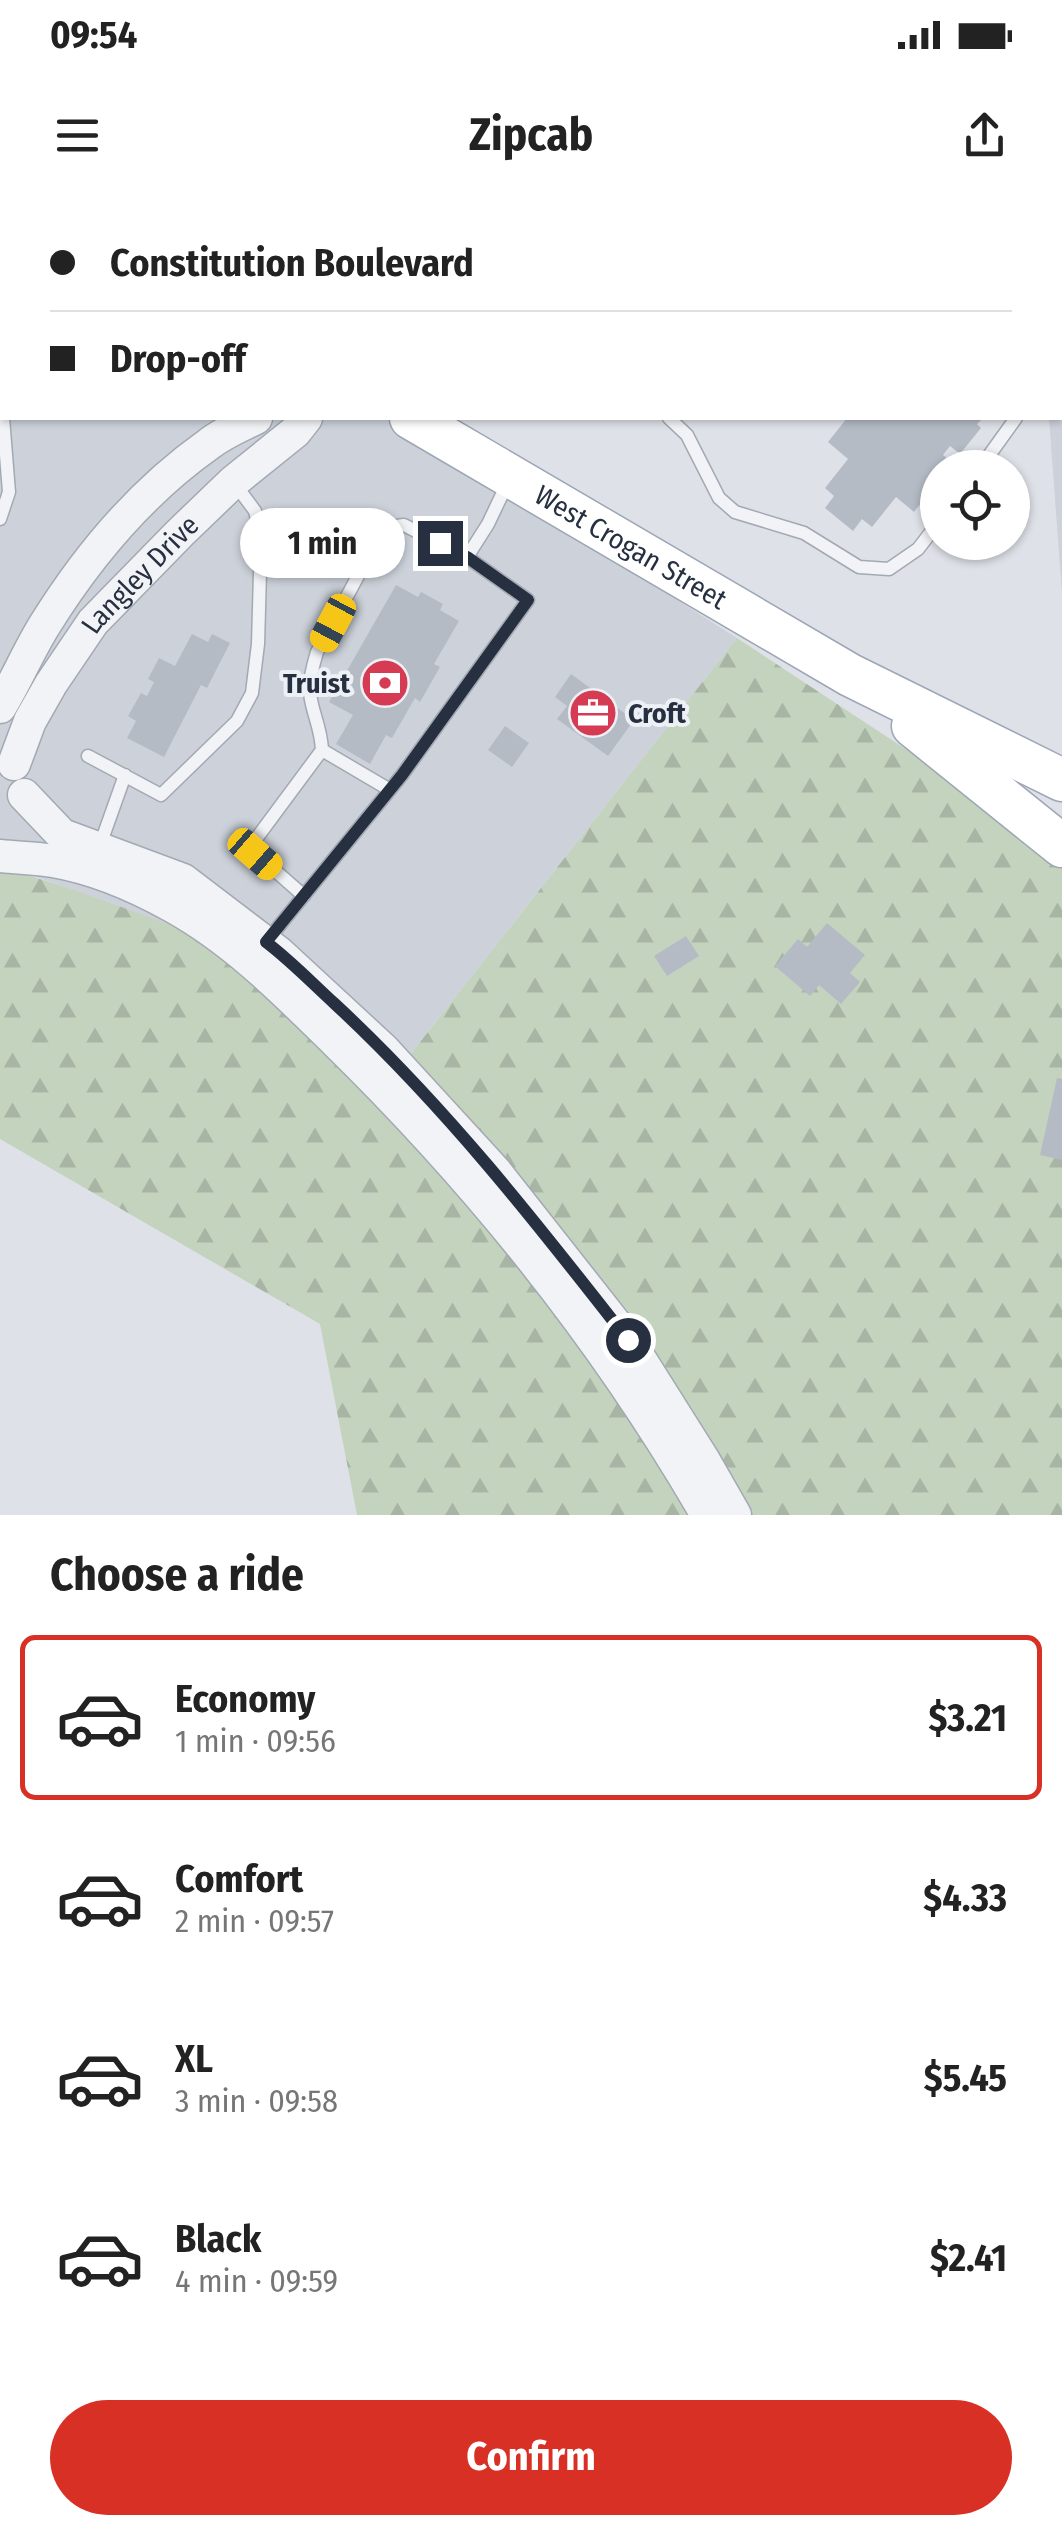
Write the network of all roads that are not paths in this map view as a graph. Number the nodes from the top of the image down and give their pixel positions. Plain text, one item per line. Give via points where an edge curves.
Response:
1 (3, 420) edge
2 (249, 420) edge
3 (304, 420) edge
4 (414, 420) edge
5 (671, 420) edge
6 (1015, 420) edge
7 (216, 429) edge
8 (993, 450) edge
9 (510, 478) junction
10 (234, 482) junction
11 (0, 519) edge
12 (920, 546) edge
13 (467, 557) junction
14 (42, 628) junction
15 (0, 674) edge
16 (850, 676) junction
17 (0, 707) edge
18 (322, 750) junction
19 (88, 756) dead end
20 (13, 769) edge
21 (125, 775) junction
22 (1062, 780) edge
23 (390, 790) junction
24 (1062, 846) edge
25 (99, 848) junction
26 (0, 853) edge
27 (304, 896) junction
28 (266, 942) junction
29 (707, 1515) edge
30 (735, 1515) edge

1 - 11 lane via 9,492
2 - 7 street, Langley Drive
3 - 10 street, Langley Drive
4 - 9 main road, West Crogan Street
5 - 12 lane via 734,512 804,533 859,568 889,570
6 - 8 lane
7 - 14 street, Langley Drive via 119,522
9 - 13 lane
9 - 16 main road, West Crogan Street
10 - 20 street, Langley Drive via 92,622 30,721
10 - 21 lane via 255,511 261,537 252,694 237,721 162,795
13 - 18 lane via 404,525 380,535 312,670
13 - 23 lane via 528,600
14 - 15 street
14 - 17 street, Langley Drive
16 - 22 main road, West Crogan Street
16 - 24 main road, West Crogan Street
18 - 23 lane
18 - 27 lane via 255,848
19 - 21 lane
20 - 25 street via 62,835
20 - 26 street, Langley Drive via 20,824
21 - 25 lane
23 - 27 lane
25 - 28 street via 183,880
26 - 29 street via 95,872 173,906 304,1011 529,1254 626,1384
27 - 28 lane
28 - 30 street via 384,1050 495,1171 628,1340

